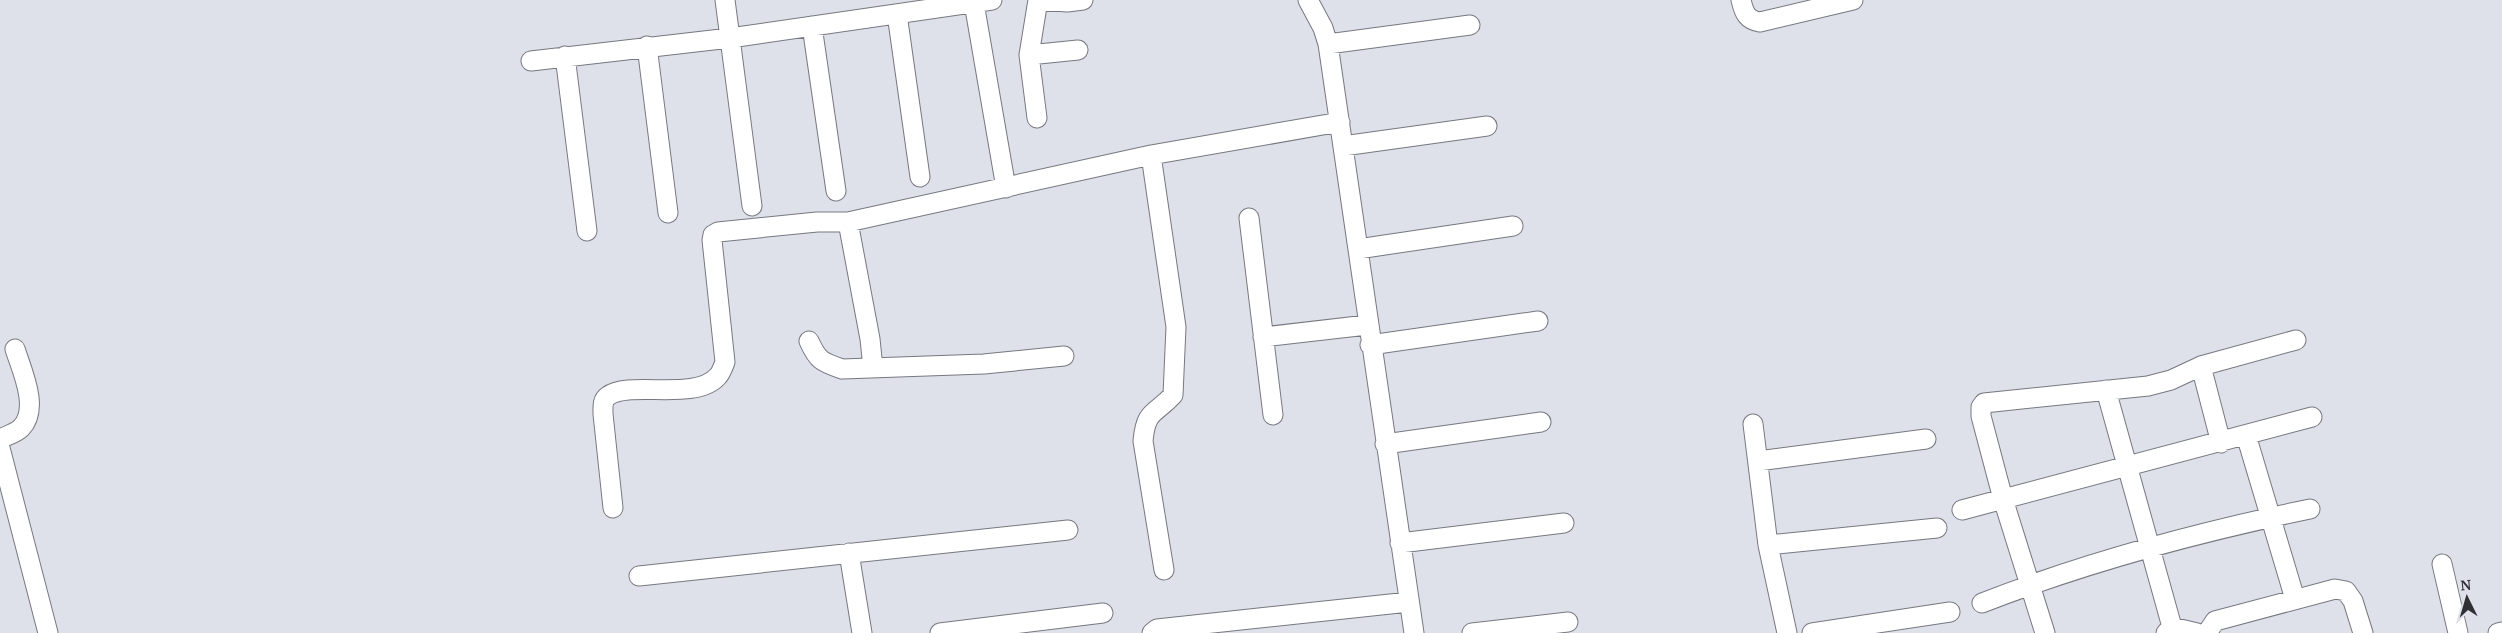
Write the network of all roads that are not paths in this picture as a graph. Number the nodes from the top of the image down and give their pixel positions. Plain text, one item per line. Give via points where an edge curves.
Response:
1 (726, 0) edge
2 (1038, 0) edge
3 (1083, 0) edge
4 (1308, 0) edge
5 (1741, 0) edge
6 (1854, 0) edge
7 (983, 2) edge
8 (897, 14) junction
9 (1470, 25) dead end
10 (812, 26) junction
11 (730, 38) junction
12 (1328, 44) junction
13 (647, 46) junction
14 (1078, 50) dead end
15 (1029, 55) junction
16 (565, 56) junction
17 (531, 61) dead end
18 (1037, 118) dead end
19 (1340, 122) junction
20 (1487, 126) dead end
21 (1343, 146) junction
22 (1151, 155) junction
23 (920, 177) dead end
24 (1006, 188) junction
25 (836, 191) dead end
26 (752, 206) dead end
27 (668, 213) dead end
28 (1249, 218) dead end
29 (848, 222) junction
30 (1513, 226) dead end
31 (587, 231) dead end
32 (1358, 248) junction
33 (1538, 321) dead end
34 (1367, 325) junction
35 (1263, 337) junction
36 (2296, 340) dead end
37 (809, 341) dead end
38 (1370, 345) junction
39 (15, 349) dead end
40 (1064, 356) dead end
41 (2201, 366) junction
42 (874, 368) junction
43 (2106, 390) junction
44 (1273, 415) dead end
45 (2312, 417) dead end
46 (1541, 422) dead end
47 (1753, 424) dead end
48 (2246, 435) junction
49 (0, 439) edge
50 (1926, 439) dead end
51 (2221, 443) junction
52 (1385, 444) junction
53 (0, 448) edge
54 (1758, 461) junction
55 (2128, 467) junction
56 (2003, 499) junction
57 (7, 506) edge
58 (613, 508) dead end
59 (2310, 509) dead end
60 (1962, 510) dead end
61 (2272, 517) junction
62 (1564, 523) dead end
63 (1937, 528) dead end
64 (1068, 530) dead end
65 (1400, 543) junction
66 (1768, 545) junction
67 (2149, 549) junction
68 (848, 553) junction
69 (2442, 564) dead end
70 (1164, 570) dead end
71 (639, 576) dead end
72 (2028, 585) junction
73 (2295, 598) junction
74 (1409, 602) junction
75 (1982, 602) dead end
76 (1950, 612) dead end
77 (1103, 613) dead end
78 (1568, 622) dead end
79 (2169, 630) edge
80 (2502, 632) edge
81 (48, 633) edge
82 (862, 633) edge
83 (940, 633) edge
84 (1152, 633) edge
85 (1414, 633) edge
86 (1472, 633) edge
87 (1787, 633) edge
88 (1812, 633) edge
89 (2044, 633) edge
90 (2197, 633) edge
91 (2206, 633) edge
92 (2363, 633) edge
93 (2458, 633) edge
94 (2498, 633) edge

1 - 11 street
2 - 3 street
2 - 15 street
4 - 12 street via 1324,28
5 - 6 street via 1747,17 1760,22
7 - 8 street
7 - 24 street
8 - 10 street
8 - 23 street
9 - 12 street
10 - 11 street
10 - 25 street
11 - 13 street
11 - 26 street
12 - 19 street
13 - 16 street
13 - 27 street
14 - 15 street
15 - 18 street
16 - 17 street
16 - 31 street
19 - 21 street
19 - 22 street
20 - 21 street
21 - 32 street
22 - 24 street
22 - 70 street via 1176,327 1173,395 1154,410 1145,423 1143,441
24 - 29 street
28 - 35 street
29 - 42 street
29 - 58 street via 780,225 713,235 725,362 718,376 707,384 689,389 620,392 608,396 603,402
30 - 32 street
32 - 34 street
33 - 38 street
34 - 35 street
34 - 38 street
35 - 44 street
36 - 41 street
37 - 42 street via 823,363 842,369
38 - 52 street
39 - 49 street via 29,400 29,416 20,429
40 - 42 street via 984,364
41 - 43 street via 2171,380 2148,386
41 - 51 street
43 - 55 street
43 - 56 street via 1984,403 1981,416
45 - 48 street
46 - 52 street
47 - 54 street
48 - 51 street
48 - 61 street
50 - 54 street
51 - 55 street
52 - 65 street
53 - 57 street
54 - 66 street
55 - 56 street
55 - 67 street
56 - 60 street
56 - 72 street
57 - 81 street
59 - 61 street
61 - 67 street
61 - 73 street
62 - 65 street
63 - 66 street
64 - 68 street
65 - 74 street
66 - 87 street
67 - 72 street
67 - 79 street
68 - 71 street
68 - 82 street
69 - 93 street
72 - 75 street
72 - 89 street
73 - 91 street via 2215,621
73 - 92 street via 2335,589 2346,591 2353,601
74 - 84 street via 1158,629
74 - 85 street
76 - 88 street
77 - 83 street
78 - 86 street
79 - 90 street
80 - 94 street

